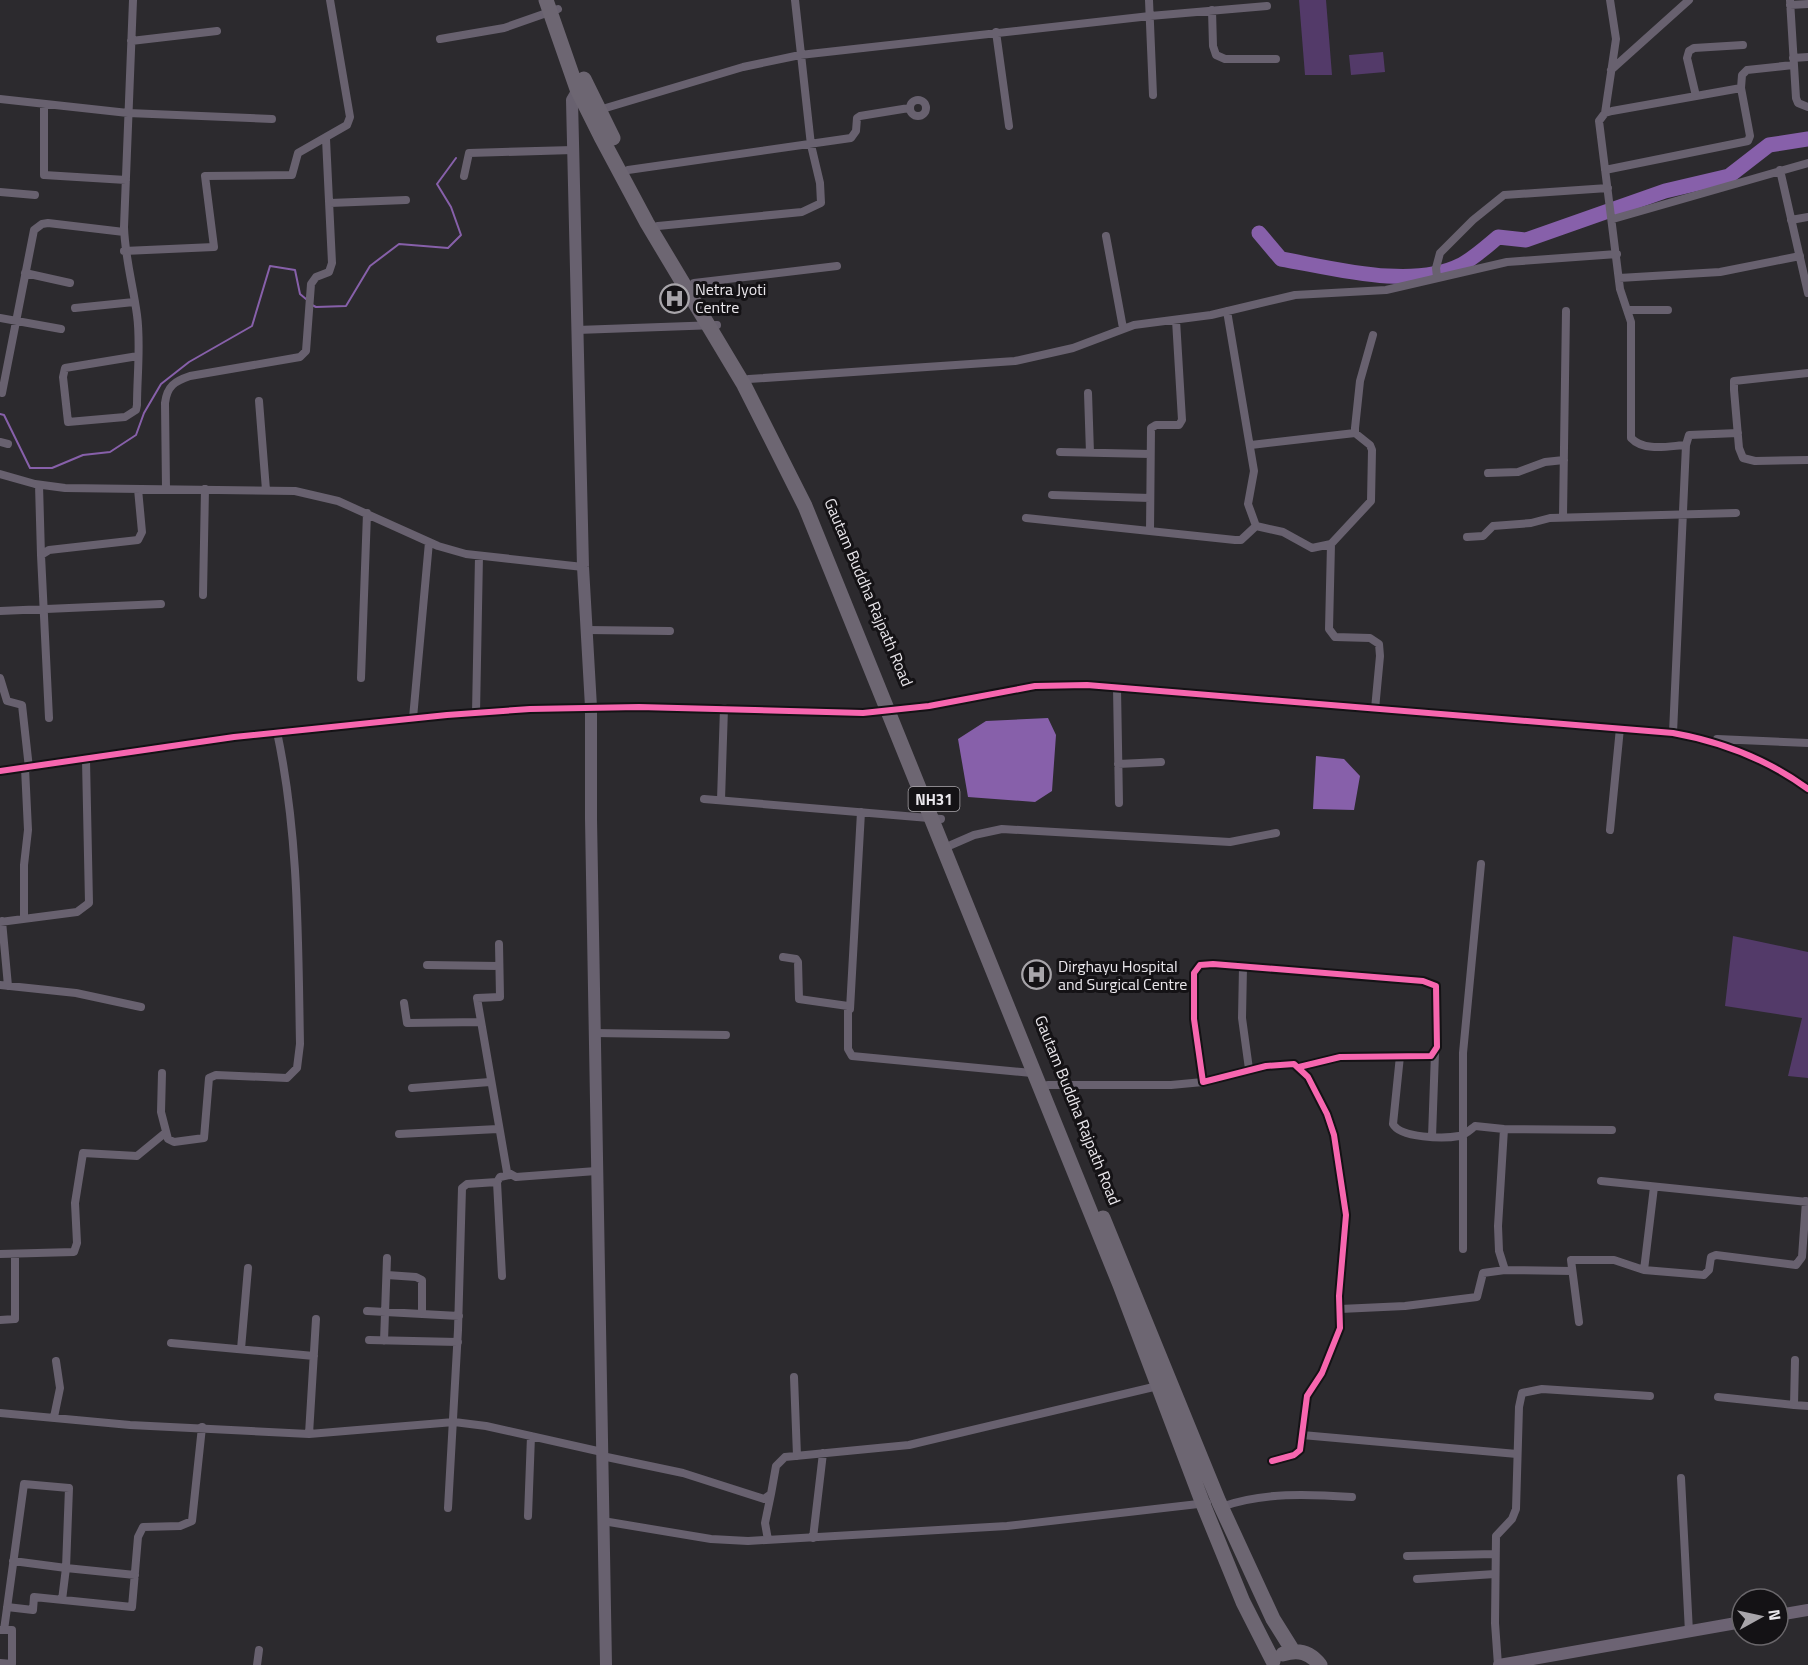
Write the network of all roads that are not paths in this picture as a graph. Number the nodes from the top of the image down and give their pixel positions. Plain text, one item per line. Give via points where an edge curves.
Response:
1 (133, 0) edge
2 (330, 0) edge
3 (795, 0) edge
4 (1149, 0) edge
5 (1205, 0) edge
6 (1610, 0) edge
7 (1689, 0) edge
8 (1790, 3) edge
9 (1808, 4) edge
10 (552, 5) edge
11 (1267, 6) dead end
12 (1209, 11) junction
13 (1150, 16) junction
14 (217, 32) dead end
15 (996, 32) junction
16 (440, 39) dead end
17 (131, 41) junction
18 (1743, 45) dead end
19 (800, 55) junction
20 (1808, 57) edge
21 (1276, 59) dead end
22 (1793, 62) junction
23 (1610, 70) junction
24 (581, 85) junction
25 (1741, 88) junction
26 (1153, 95) dead end
27 (1696, 96) junction
28 (0, 99) edge
29 (44, 104) junction
30 (1808, 106) edge
31 (909, 108) dead end
32 (599, 110) junction
33 (128, 113) junction
34 (1605, 113) junction
35 (272, 119) dead end
36 (1009, 126) dead end
37 (326, 139) junction
38 (811, 146) junction
39 (573, 150) junction
40 (1808, 163) edge
41 (628, 170) junction
42 (1605, 170) junction
43 (1780, 170) junction
44 (464, 176) dead end
45 (126, 180) junction
46 (1608, 188) junction
47 (0, 192) edge
48 (35, 195) dead end
49 (406, 200) dead end
50 (330, 203) junction
51 (1808, 217) edge
52 (1613, 218) junction
53 (1791, 220) junction
54 (658, 226) junction
55 (124, 232) junction
56 (1106, 236) dead end
57 (124, 251) junction
58 (1617, 254) junction
59 (1800, 256) junction
60 (837, 266) dead end
61 (25, 273) junction
62 (1436, 273) junction
63 (1619, 278) junction
64 (70, 283) dead end
65 (694, 283) junction
66 (1808, 293) edge
67 (134, 302) junction
68 (75, 308) dead end
69 (1628, 310) junction
70 (1668, 310) dead end
71 (1227, 311) junction
72 (1566, 311) dead end
73 (0, 318) edge
74 (1176, 320) junction
75 (15, 321) junction
76 (713, 325) junction
77 (1123, 328) junction
78 (61, 329) dead end
79 (577, 330) junction
80 (1373, 335) dead end
81 (138, 356) junction
82 (1808, 373) edge
83 (749, 380) junction
84 (2, 393) dead end
85 (1088, 393) dead end
86 (259, 401) dead end
87 (1355, 433) junction
88 (1738, 433) junction
89 (1251, 445) junction
90 (1686, 445) junction
91 (1060, 452) dead end
92 (1090, 453) junction
93 (1150, 454) junction
94 (1808, 459) edge
95 (1564, 460) junction
96 (1488, 473) dead end
97 (0, 474) edge
98 (39, 484) junction
99 (138, 489) junction
100 (166, 489) junction
101 (205, 489) junction
102 (266, 490) junction
103 (1052, 495) dead end
104 (1150, 498) junction
105 (367, 513) junction
106 (1736, 513) dead end
107 (1683, 514) junction
108 (1563, 517) junction
109 (1026, 518) dead end
110 (1256, 526) junction
111 (1150, 531) junction
112 (1467, 537) dead end
113 (429, 542) junction
114 (1331, 544) junction
115 (41, 555) junction
116 (479, 556) junction
117 (583, 567) junction
118 (203, 595) dead end
119 (160, 604) dead end
120 (43, 609) junction
121 (0, 611) edge
122 (587, 630) junction
123 (670, 631) dead end
124 (0, 678) edge
125 (361, 678) dead end
126 (1117, 688) junction
127 (591, 707) junction
128 (724, 708) junction
129 (1375, 710) junction
130 (895, 711) junction
131 (476, 713) junction
132 (49, 718) dead end
133 (413, 718) junction
134 (1620, 728) junction
135 (277, 732) junction
136 (1673, 734) junction
137 (1705, 739) junction
138 (1808, 743) edge
139 (86, 760) junction
140 (1161, 762) dead end
141 (1118, 764) junction
142 (27, 768) junction
143 (0, 771) edge
144 (1808, 789) edge
145 (704, 799) dead end
146 (721, 800) junction
147 (1119, 804) dead end
148 (861, 812) junction
149 (936, 818) junction
150 (1610, 830) dead end
151 (1276, 833) dead end
152 (951, 845) junction
153 (1481, 864) dead end
154 (24, 918) junction
155 (1, 921) edge
156 (499, 945) dead end
157 (783, 957) dead end
158 (427, 965) dead end
159 (499, 966) junction
160 (1243, 967) junction
161 (4, 985) edge
162 (404, 1004) dead end
163 (141, 1007) dead end
164 (850, 1011) junction
165 (481, 1022) junction
166 (594, 1033) junction
167 (726, 1035) dead end
168 (1435, 1053) junction
169 (1401, 1056) junction
170 (1299, 1067) junction
171 (1249, 1069) junction
172 (162, 1073) dead end
173 (1032, 1073) junction
174 (490, 1082) junction
175 (1203, 1082) junction
176 (1048, 1085) junction
177 (412, 1088) dead end
178 (498, 1129) junction
179 (1504, 1129) junction
180 (1612, 1130) dead end
181 (165, 1133) junction
182 (399, 1134) dead end
183 (1461, 1136) junction
184 (1432, 1137) junction
185 (596, 1171) junction
186 (510, 1175) junction
187 (1601, 1181) dead end
188 (497, 1182) junction
189 (1654, 1187) junction
190 (1807, 1202) edge
191 (1463, 1249) dead end
192 (0, 1254) edge
193 (15, 1255) junction
194 (387, 1258) dead end
195 (248, 1268) dead end
196 (1505, 1270) junction
197 (1644, 1270) junction
198 (1572, 1272) junction
199 (387, 1275) junction
200 (502, 1276) dead end
201 (1340, 1309) junction
202 (367, 1311) dead end
203 (387, 1312) junction
204 (422, 1314) junction
205 (459, 1316) junction
206 (316, 1318) dead end
207 (0, 1320) edge
208 (1579, 1322) dead end
209 (369, 1340) dead end
210 (384, 1341) junction
211 (458, 1342) junction
212 (171, 1343) dead end
213 (241, 1349) junction
214 (314, 1356) junction
215 (1795, 1360) dead end
216 (56, 1361) dead end
217 (794, 1377) dead end
218 (1164, 1384) junction
219 (1650, 1396) dead end
220 (1718, 1397) dead end
221 (1794, 1405) junction
222 (1808, 1406) edge
223 (0, 1413) edge
224 (54, 1418) junction
225 (454, 1422) junction
226 (202, 1427) junction
227 (309, 1434) junction
228 (1302, 1435) junction
229 (531, 1436) junction
230 (823, 1453) junction
231 (602, 1454) junction
232 (1517, 1454) junction
233 (797, 1456) junction
234 (1272, 1461) dead end
235 (1681, 1478) dead end
236 (771, 1494) junction
237 (1352, 1497) dead end
238 (1203, 1504) junction
239 (1220, 1505) junction
240 (448, 1508) dead end
241 (528, 1516) dead end
242 (603, 1521) junction
243 (813, 1538) junction
244 (768, 1540) junction
245 (1495, 1554) junction
246 (1407, 1556) dead end
247 (13, 1561) junction
248 (66, 1568) junction
249 (135, 1575) junction
250 (1495, 1575) junction
251 (1418, 1579) dead end
252 (62, 1600) junction
253 (7, 1607) junction
254 (1808, 1610) edge
255 (1790, 1613) edge
256 (1730, 1624) edge
257 (2, 1630) edge
258 (1689, 1632) junction
259 (260, 1650) dead end
260 (1293, 1651) junction
261 (0, 1663) edge
262 (1271, 1664) edge
263 (257, 1665) edge
264 (606, 1665) edge
265 (1320, 1665) edge
266 (1499, 1665) edge

1 - 17 street
2 - 37 street via 350,117 347,125
3 - 19 street
4 - 13 street
5 - 12 street
6 - 23 street via 1617,30
7 - 23 street
8 - 9 street
8 - 22 street
10 - 16 street via 504,28
10 - 24 highway, Gautam Buddha Rajpath Road / NH31
11 - 12 street
12 - 13 street
12 - 21 street via 1216,55 1225,59
13 - 15 street
13 - 26 street
14 - 17 street
15 - 19 street
15 - 36 street
17 - 33 street
18 - 27 street via 1689,51 1687,58
19 - 32 street via 733,70
19 - 38 street
20 - 22 street
22 - 25 street via 1747,70 1742,75
22 - 30 street via 1796,99
23 - 34 street
24 - 32 highway, Gautam Buddha Rajpath Road / NH31
24 - 39 main road via 572,100
24 - 76 highway, NH31 via 642,213
25 - 27 street
25 - 42 street via 1748,141
27 - 34 street
28 - 29 street
29 - 33 street
29 - 45 street via 44,175
31 - 38 street via 860,116 851,138
32 - 41 highway, Gautam Buddha Rajpath Road / NH31
33 - 35 street
33 - 45 street
34 - 42 street via 1599,122
37 - 50 street
37 - 57 street via 298,153 292,175 205,176 214,247
38 - 41 street
38 - 54 street via 822,196 817,207 802,212
39 - 44 street via 469,153
39 - 79 main road
40 - 43 street
41 - 54 highway, Gautam Buddha Rajpath Road / NH31
42 - 46 street
43 - 52 street
43 - 53 street
45 - 55 street
46 - 52 street
46 - 62 street via 1504,195 1440,253
47 - 48 street
49 - 50 street
50 - 100 street via 332,266 329,272 313,280 304,355 190,376 170,387 165,403
51 - 53 street
52 - 58 street
53 - 59 street
54 - 65 highway, Gautam Buddha Rajpath Road / NH31
55 - 57 street
55 - 61 street via 42,224 34,230
56 - 77 street
57 - 67 street
58 - 62 street via 1507,262
58 - 63 street
59 - 63 street via 1720,272
59 - 66 street
60 - 65 street
61 - 64 street
61 - 75 street
62 - 71 street via 1386,290 1295,295
63 - 69 street
65 - 76 highway, Gautam Buddha Rajpath Road / NH31
67 - 68 street
67 - 81 street
69 - 70 street
69 - 90 street via 1631,438 1649,447
71 - 74 street
71 - 89 street via 1241,407
72 - 95 street
73 - 75 street
74 - 77 street
74 - 93 street via 1182,420 1179,425 1152,426
75 - 78 street
75 - 84 street
76 - 79 street
76 - 83 highway, Gautam Buddha Rajpath Road / NH31
76 - 130 highway, NH31 via 806,506
77 - 83 street via 1074,348 1015,362
79 - 117 main road
80 - 87 street via 1360,381
81 - 81 street via 134,414 68,422 65,368
82 - 88 street via 1734,381
83 - 130 highway, Gautam Buddha Rajpath Road / NH31 via 808,492
85 - 92 street
86 - 102 street
87 - 89 street
87 - 114 street via 1372,450 1371,501
88 - 90 street via 1689,435
88 - 94 street via 1741,455 1748,460
89 - 110 street via 1254,471 1248,504
90 - 107 street
91 - 92 street
92 - 93 street
93 - 104 street
95 - 96 street via 1518,472
95 - 108 street
97 - 98 street
98 - 99 street
98 - 115 street
99 - 100 street
99 - 115 street via 142,532 138,540 49,550
100 - 101 street
101 - 102 street
101 - 118 street
102 - 105 street via 316,494
103 - 104 street
104 - 111 street
105 - 113 street
105 - 125 street
106 - 107 street
107 - 108 street
107 - 136 street
108 - 112 street via 1493,526 1483,536
109 - 111 street
110 - 111 street via 1241,540
110 - 114 street via 1283,532 1312,548
113 - 116 street
113 - 133 street
114 - 129 street via 1329,629 1335,637 1370,638 1379,644
115 - 120 street
116 - 117 street
116 - 131 street
117 - 122 main road
119 - 120 street
120 - 121 street
120 - 132 street
122 - 123 street
122 - 127 main road
124 - 142 street via 7,700 22,705
126 - 129 street
126 - 130 street via 1035,686
126 - 141 street
127 - 128 street
127 - 131 street
127 - 166 main road
128 - 130 street
128 - 146 street
129 - 134 street
130 - 149 highway, Gautam Buddha Rajpath Road / NH31
131 - 133 street
133 - 135 street
134 - 136 street
134 - 150 street
135 - 139 street
135 - 181 street via 292,821 297,891 296,1072 287,1078 213,1076 207,1082 204,1138 174,1142
136 - 137 street
137 - 138 street
137 - 144 street via 1771,764
139 - 142 street
139 - 154 street via 89,903 78,912
140 - 141 street
141 - 147 street
142 - 143 street
142 - 154 street
145 - 146 street
146 - 148 street
148 - 149 street
148 - 164 street
149 - 152 highway, Gautam Buddha Rajpath Road / NH31
149 - 173 highway, NH31
151 - 152 street via 1230,842 1002,829
152 - 176 highway, Gautam Buddha Rajpath Road / NH31
153 - 183 street via 1462,1053
154 - 155 street
155 - 161 street
156 - 159 street
157 - 164 street via 798,962 799,999 844,1004
158 - 159 street
159 - 165 street via 500,997 477,998
160 - 168 street via 1431,983 1438,992
160 - 171 street via 1242,1018
160 - 175 street via 1205,964 1194,973 1194,1019
161 - 163 street via 76,993
162 - 165 street via 408,1023
164 - 173 street via 848,1049 852,1056
165 - 174 street
166 - 167 street
166 - 185 main road
168 - 169 street via 1425,1057
168 - 184 street
169 - 170 street via 1340,1057
169 - 184 street via 1394,1127
170 - 171 street via 1288,1063
170 - 201 street via 1327,1114 1343,1191 1346,1230
171 - 175 street
172 - 181 street
173 - 218 highway, NH31
174 - 177 street
174 - 178 street
175 - 176 street
176 - 218 highway, Gautam Buddha Rajpath Road / NH31
178 - 182 street
178 - 186 street
179 - 180 street
179 - 183 street via 1475,1126
179 - 196 street via 1498,1226
181 - 193 street via 137,1156 83,1153 75,1203 76,1249 69,1253
183 - 184 street
183 - 191 street
185 - 186 street
185 - 231 main road
186 - 188 street
187 - 189 street
188 - 200 street
188 - 205 street via 467,1184 462,1188
189 - 190 street
189 - 197 street
190 - 197 street via 1802,1257 1796,1265 1716,1255 1711,1257 1704,1275
192 - 193 street
193 - 207 street via 15,1319
194 - 199 street
195 - 213 street
196 - 198 street
196 - 201 street via 1483,1273 1477,1297
197 - 198 street via 1614,1260 1571,1260
198 - 208 street
199 - 203 street
199 - 204 street via 422,1280
201 - 228 street via 1339,1334 1307,1396
202 - 203 street
203 - 204 street
203 - 210 street
204 - 205 street
205 - 211 street
206 - 214 street
209 - 210 street
210 - 211 street
211 - 225 street
212 - 213 street
213 - 214 street
214 - 227 street
215 - 221 street
216 - 224 street via 60,1388
217 - 233 street
218 - 230 street via 909,1445
218 - 238 highway, NH31
218 - 239 highway, Gautam Buddha Rajpath Road / NH31
219 - 232 street via 1527,1390 1520,1400
220 - 221 street
221 - 222 street
223 - 224 street
224 - 226 street
225 - 227 street
225 - 229 street
225 - 240 street
226 - 227 street
226 - 249 street via 192,1521 180,1526 142,1527
228 - 232 street
228 - 234 street via 1298,1453
229 - 231 street
229 - 241 street
230 - 233 street
230 - 243 street
231 - 236 street via 683,1473 754,1498 764,1499
231 - 242 main road
232 - 245 street via 1515,1509 1512,1519 1496,1536
233 - 236 street via 779,1461
235 - 258 street
236 - 244 street via 765,1523
237 - 239 street via 1256,1498
238 - 239 street
238 - 243 street via 1007,1526
238 - 262 highway, NH31
239 - 260 highway, Gautam Buddha Rajpath Road / NH31 via 1273,1619
242 - 244 street via 711,1539
242 - 264 main road
243 - 244 street
245 - 246 street
245 - 250 street
247 - 248 street
247 - 248 street via 24,1484 69,1488
247 - 253 street
248 - 249 street
248 - 252 street
249 - 252 street via 132,1607
250 - 251 street
250 - 266 street
252 - 253 street via 34,1597 33,1610
253 - 257 street
254 - 255 street
256 - 258 street
257 - 261 street via 12,1630 12,1664
258 - 266 street
259 - 263 street
260 - 262 highway, NH31
260 - 265 highway via 1307,1654

